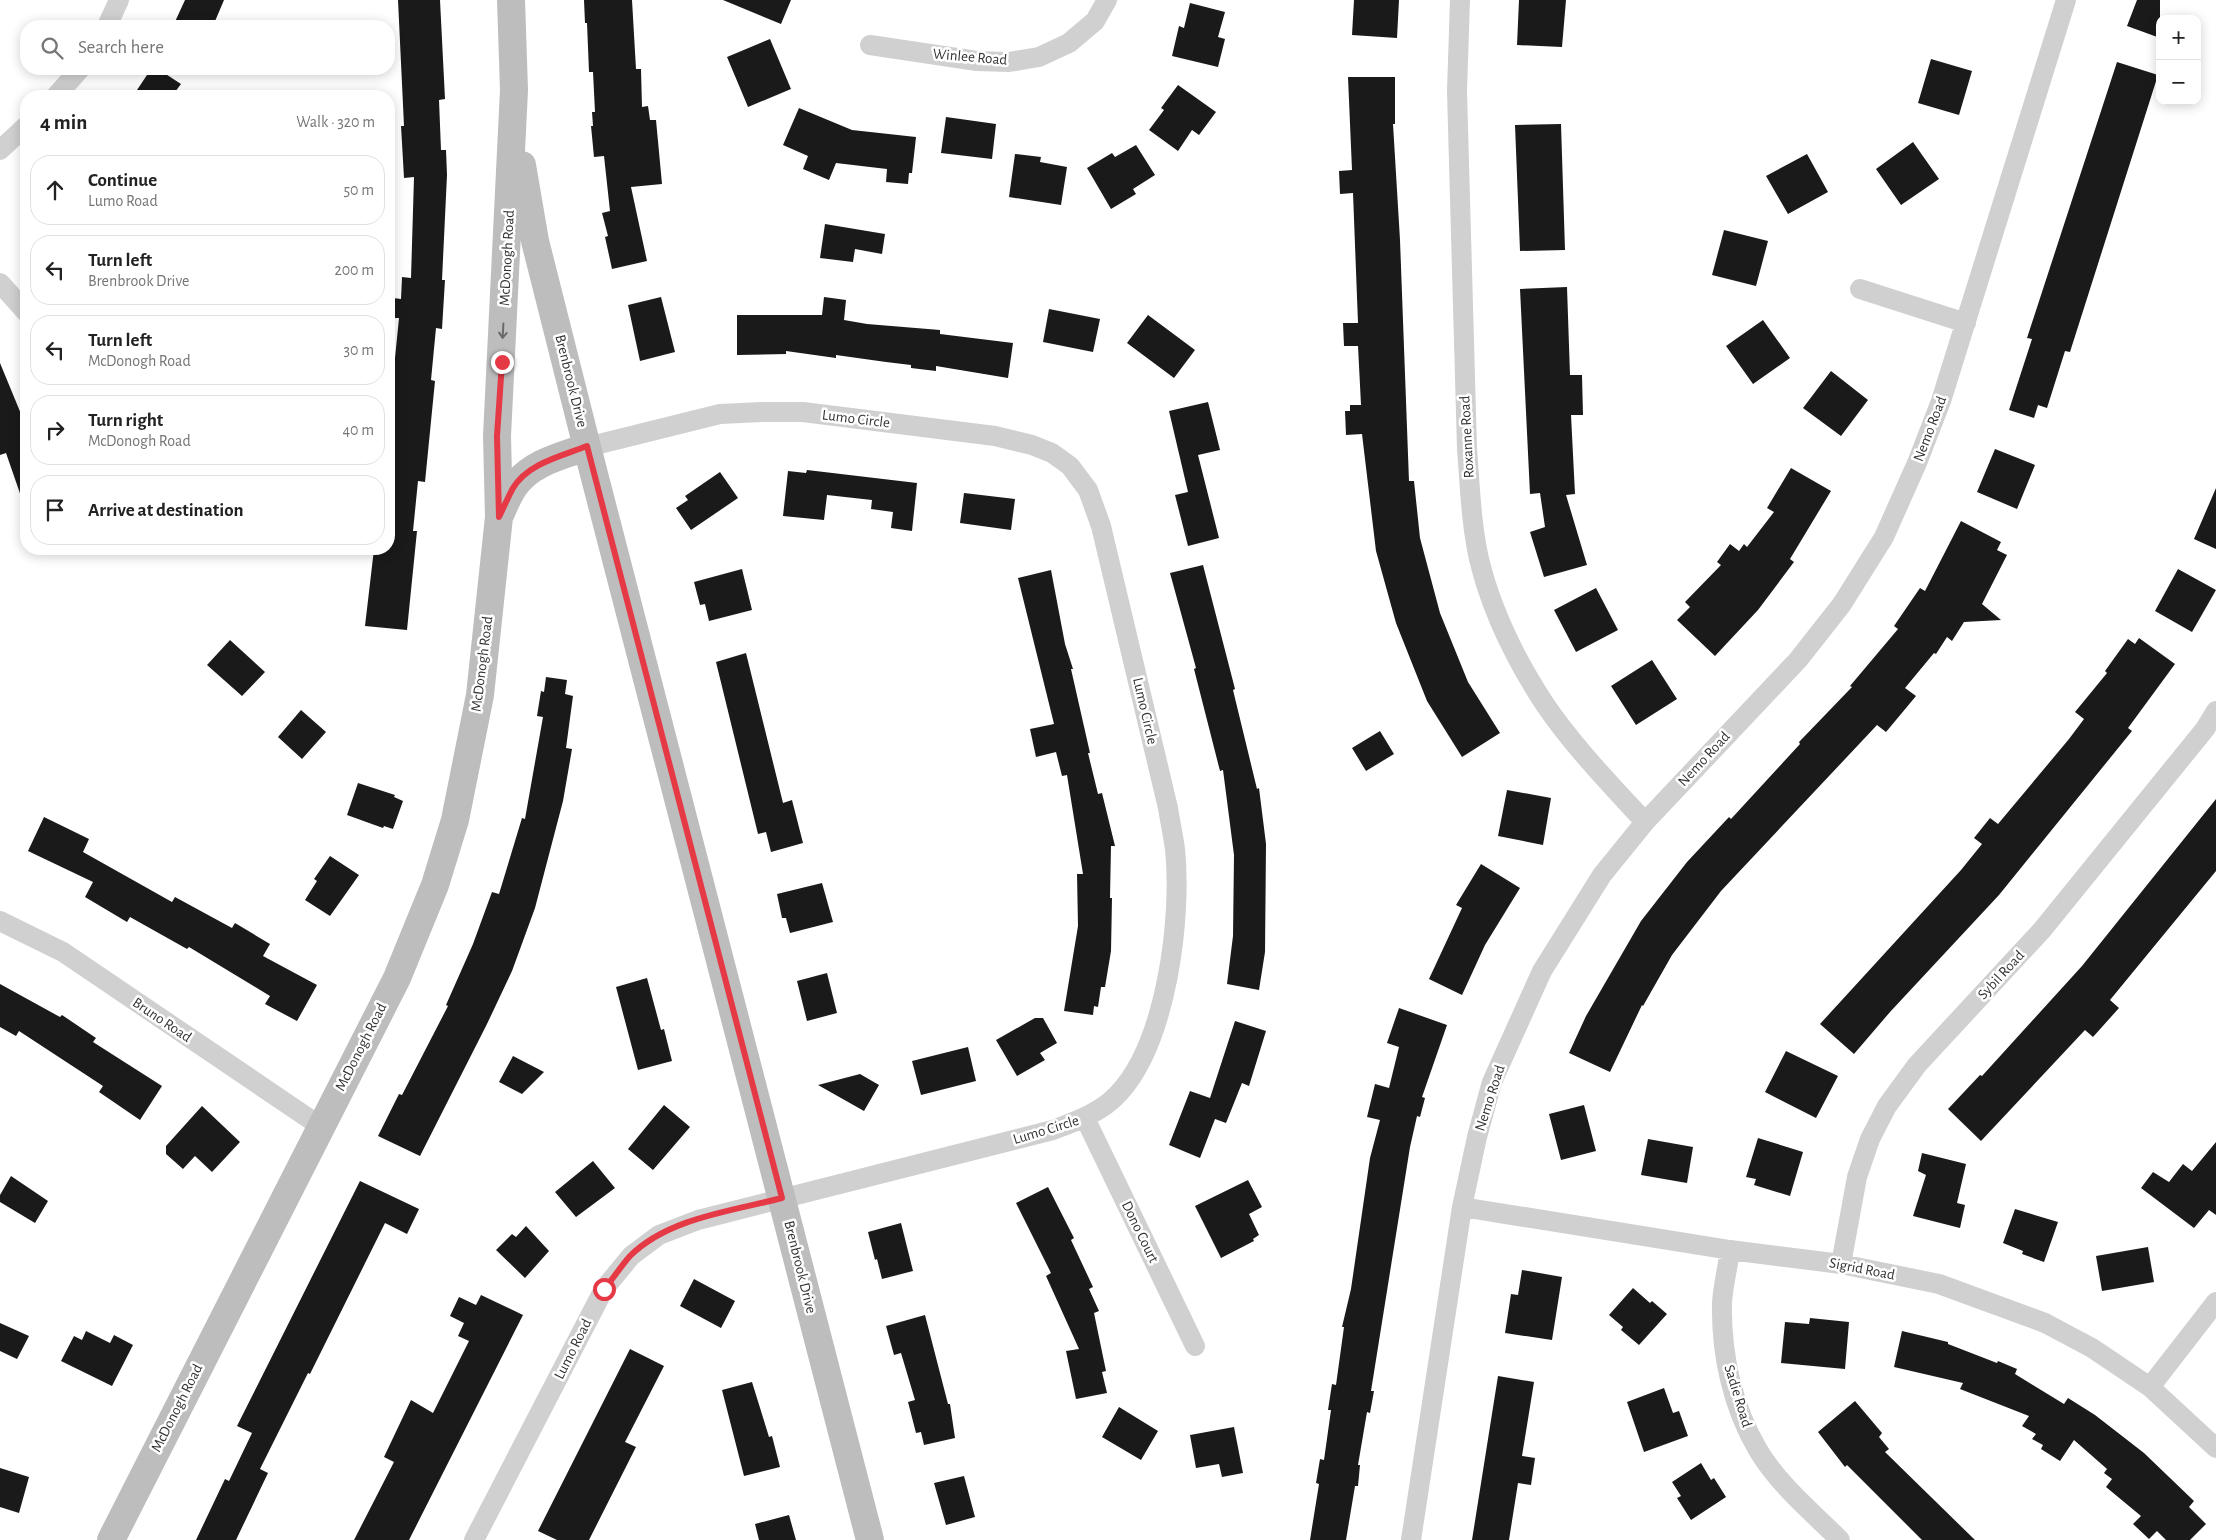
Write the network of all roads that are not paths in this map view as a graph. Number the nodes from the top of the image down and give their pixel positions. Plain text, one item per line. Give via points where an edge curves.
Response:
1 (119, 0) edge
2 (511, 0) edge
3 (1107, 0) edge
4 (1460, 0) edge
5 (2066, 0) edge
6 (110, 20) edge
7 (870, 45) dead end
8 (75, 75) edge
9 (61, 90) edge
10 (514, 90) junction
11 (20, 132) edge
12 (0, 150) edge
13 (0, 283) edge
14 (1860, 290) dead end
15 (20, 305) edge
16 (1966, 323) junction
17 (587, 446) junction
18 (499, 517) junction
19 (2216, 711) edge
20 (1645, 822) junction
21 (0, 921) edge
22 (1085, 1118) junction
23 (320, 1126) junction
24 (782, 1198) junction
25 (1462, 1207) junction
26 (1730, 1250) junction
27 (1841, 1264) junction
28 (2216, 1302) edge
29 (1195, 1346) dead end
30 (2150, 1387) junction
31 (2216, 1448) edge
32 (111, 1540) edge
33 (474, 1540) edge
34 (870, 1540) edge
35 (1411, 1540) edge
36 (1840, 1540) edge

1 - 6 street
2 - 10 street, McDonogh Road
3 - 7 street, Winlee Road via 1095,20 1068,43 1039,57 1009,62 977,61
4 - 20 street, Roxanne Road via 1456,91 1467,450 1480,559 1494,608 1544,703 1581,751
5 - 16 street, Nemo Road
8 - 9 street
10 - 17 street, Brenbrook Drive via 535,241
10 -> 18 street, McDonogh Road via 497,436
11 - 12 street
13 - 15 street
14 - 16 street
16 - 20 street, Nemo Road via 1917,463 1884,537 1842,604 1798,660
17 - 18 street, McDonogh Road via 538,465 524,476 514,487
17 - 22 street, Lumo Circle via 720,414 804,412 995,436 1032,445 1052,453 1070,466 1088,490 1101,526 1168,808 1175,850 1176,897 1171,957 1160,1014 1142,1061 1119,1093
17 - 24 street, Brenbrook Drive
18 - 23 street, McDonogh Road via 480,695 456,820 435,885 397,978
19 - 27 street, Sybil Road via 2042,930 1917,1065 1887,1106 1870,1138 1857,1177
20 - 25 street, Nemo Road via 1602,875 1542,971 1492,1082
21 - 23 street, Bruno Road via 63,952
22 - 24 street, Lumo Circle via 1054,1130
22 - 29 street, Dono Court
23 - 32 street, McDonogh Road
24 - 33 street, Lumo Road via 698,1220 659,1235 631,1256 604,1289
24 - 34 street, Brenbrook Drive
25 - 26 street, Sigrid Road
25 - 35 street, Nemo Road
26 - 27 street, Sigrid Road
26 - 36 street, Sadie Road via 1722,1301 1723,1339 1741,1416 1758,1450 1788,1488
27 - 30 street, Sigrid Road via 1938,1284 2021,1313 2092,1348
28 - 30 street
30 - 31 street, Sigrid Road

